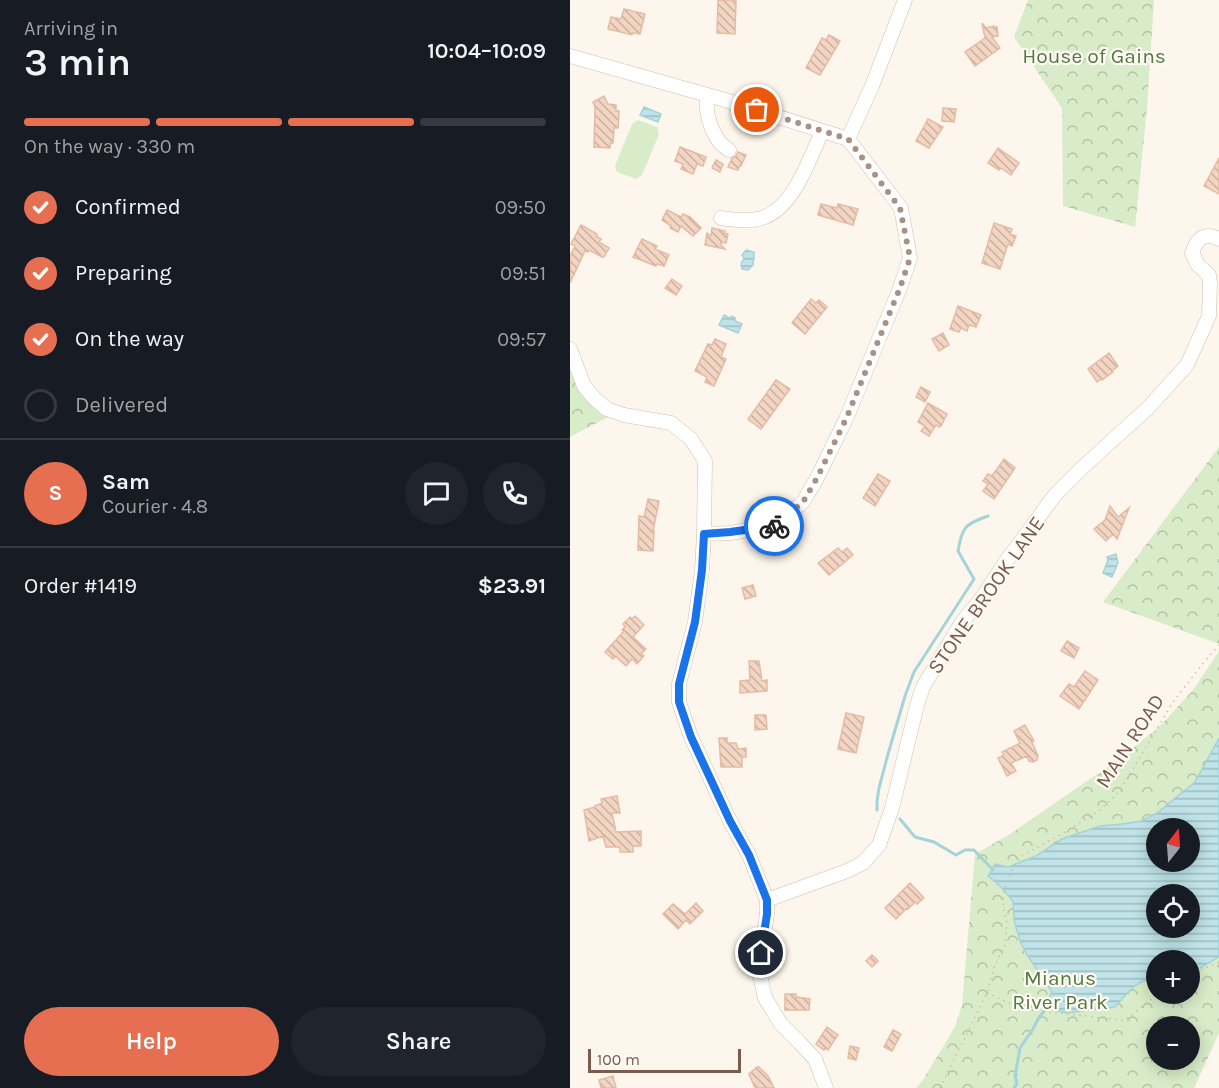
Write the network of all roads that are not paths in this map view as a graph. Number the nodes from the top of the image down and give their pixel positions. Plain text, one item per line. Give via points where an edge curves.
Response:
1 (905, 0) edge
2 (570, 56) edge
3 (707, 95) junction
4 (822, 132) junction
5 (848, 139) junction
6 (729, 150) dead end
7 (720, 218) dead end
8 (1219, 239) edge
9 (1214, 271) edge
10 (570, 349) edge
11 (704, 534) junction
12 (767, 900) junction
13 (826, 1088) edge

1 - 5 street
2 - 3 street
3 - 4 street
3 - 6 street via 707,112 717,141
4 - 5 street
4 - 7 street via 788,200 774,213 742,221
5 - 11 street via 900,208 910,258 900,288 846,419 803,502 774,526
8 - 9 street, STONE BROOK LANE via 1200,238 1192,252 1198,265
9 - 12 street, STONE BROOK LANE via 1209,316 1187,365 1148,408 1055,495 962,622 923,687 879,845 855,867
10 - 11 street via 584,386 607,409 671,423 691,439 705,461
11 - 12 street via 695,622 679,684 679,702 691,737
12 - 13 street via 760,975 765,998 781,1024 815,1059

